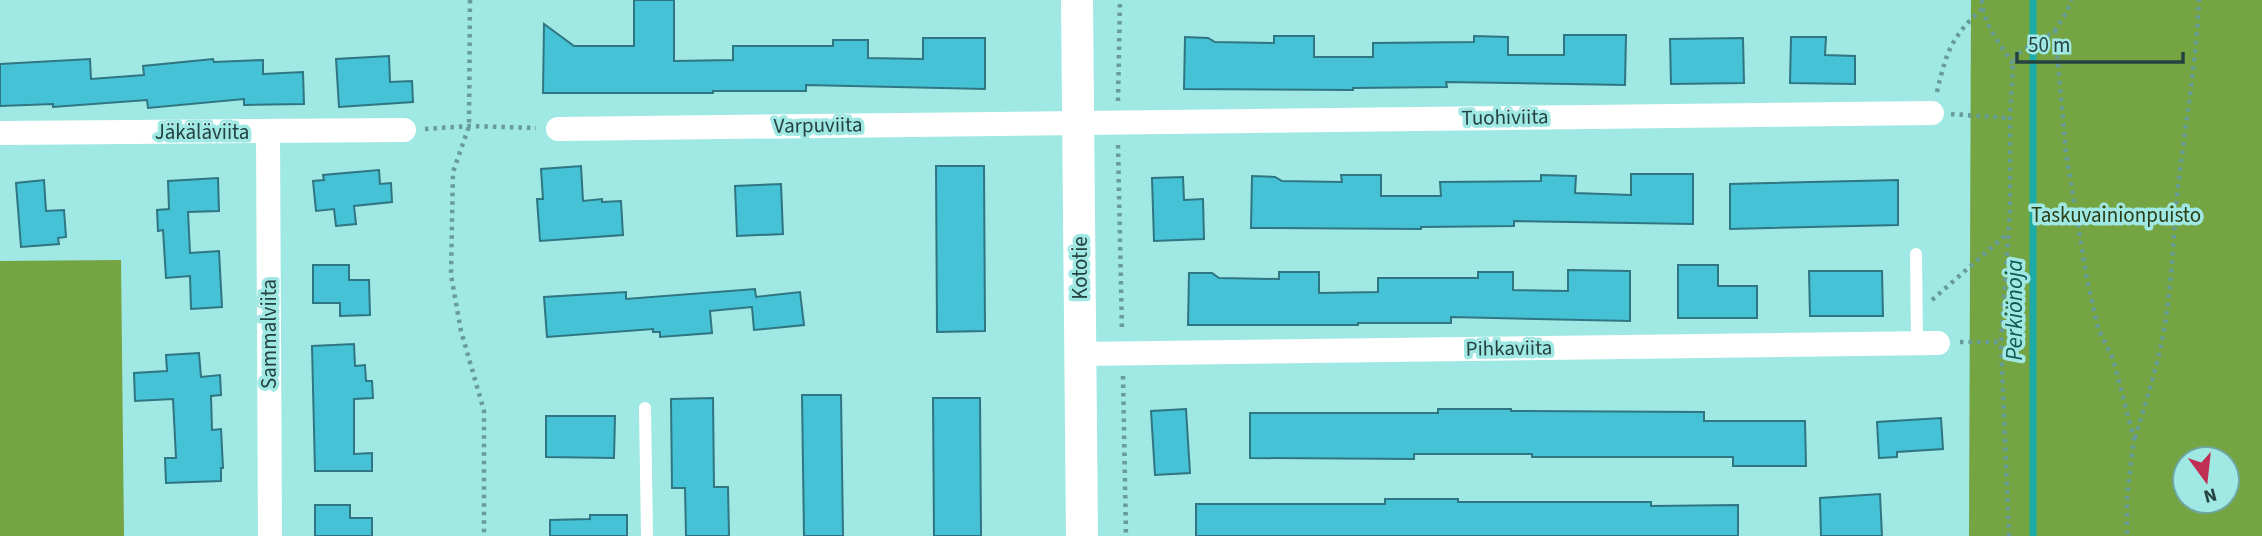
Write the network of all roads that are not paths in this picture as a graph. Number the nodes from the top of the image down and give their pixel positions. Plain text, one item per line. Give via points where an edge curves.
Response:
1 (1077, 0) edge
2 (1932, 113) road end
3 (1078, 122) junction
4 (558, 129) road end
5 (404, 130) road end
6 (268, 131) junction
7 (0, 133) edge
8 (1916, 254) dead end
9 (1928, 343) joint
10 (1080, 354) junction
11 (645, 408) dead end
12 (270, 536) edge
13 (647, 536) edge
14 (1082, 536) edge

1 - 3 street, Kototie
2 - 3 street, Tuohiviita
3 - 4 street, Varpuviita
3 - 10 street, Kototie
5 - 6 street, Jäkäläviita
6 - 7 street, Jäkäläviita
6 - 12 street, Sammalviita
8 - 9 lane via 1917,311
9 - 10 street, Pihkaviita
10 - 14 street, Kototie
11 - 13 lane

